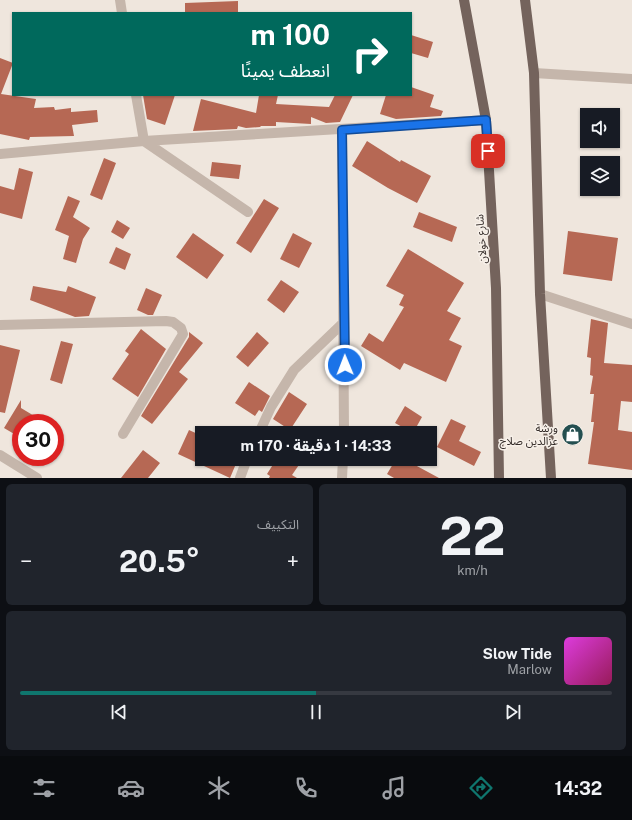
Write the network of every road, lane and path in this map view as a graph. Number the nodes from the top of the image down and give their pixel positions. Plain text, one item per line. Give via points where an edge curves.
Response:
1 (120, 0) edge
2 (464, 0) edge
3 (525, 0) edge
4 (122, 12) edge
5 (534, 73) junction
6 (632, 79) edge
7 (136, 96) edge
8 (486, 120) junction
9 (342, 130) junction
10 (144, 141) junction
11 (0, 154) edge
12 (248, 212) dead end
13 (540, 294) junction
14 (344, 322) junction
15 (632, 324) edge
16 (0, 326) edge
17 (262, 426) edge
18 (344, 426) edge
19 (123, 434) dead end
20 (0, 455) edge
21 (244, 466) edge
22 (343, 466) edge
23 (38, 478) edge
24 (240, 478) edge
25 (342, 478) edge
26 (499, 478) edge
27 (551, 478) edge

1 - 4 street
2 - 8 main road, شارع خولان
3 - 5 main road
5 - 6 street
5 - 13 main road
7 - 10 street
8 - 9 street
8 - 26 main road, شارع خولان via 496,288
9 - 10 street
9 - 14 street
10 - 11 street
10 - 12 street
13 - 15 street
13 - 27 main road
14 - 17 street via 294,370
14 - 18 street
16 - 19 street via 166,321 173,322 181,328 182,334
20 - 23 street
21 - 24 street
22 - 25 street

